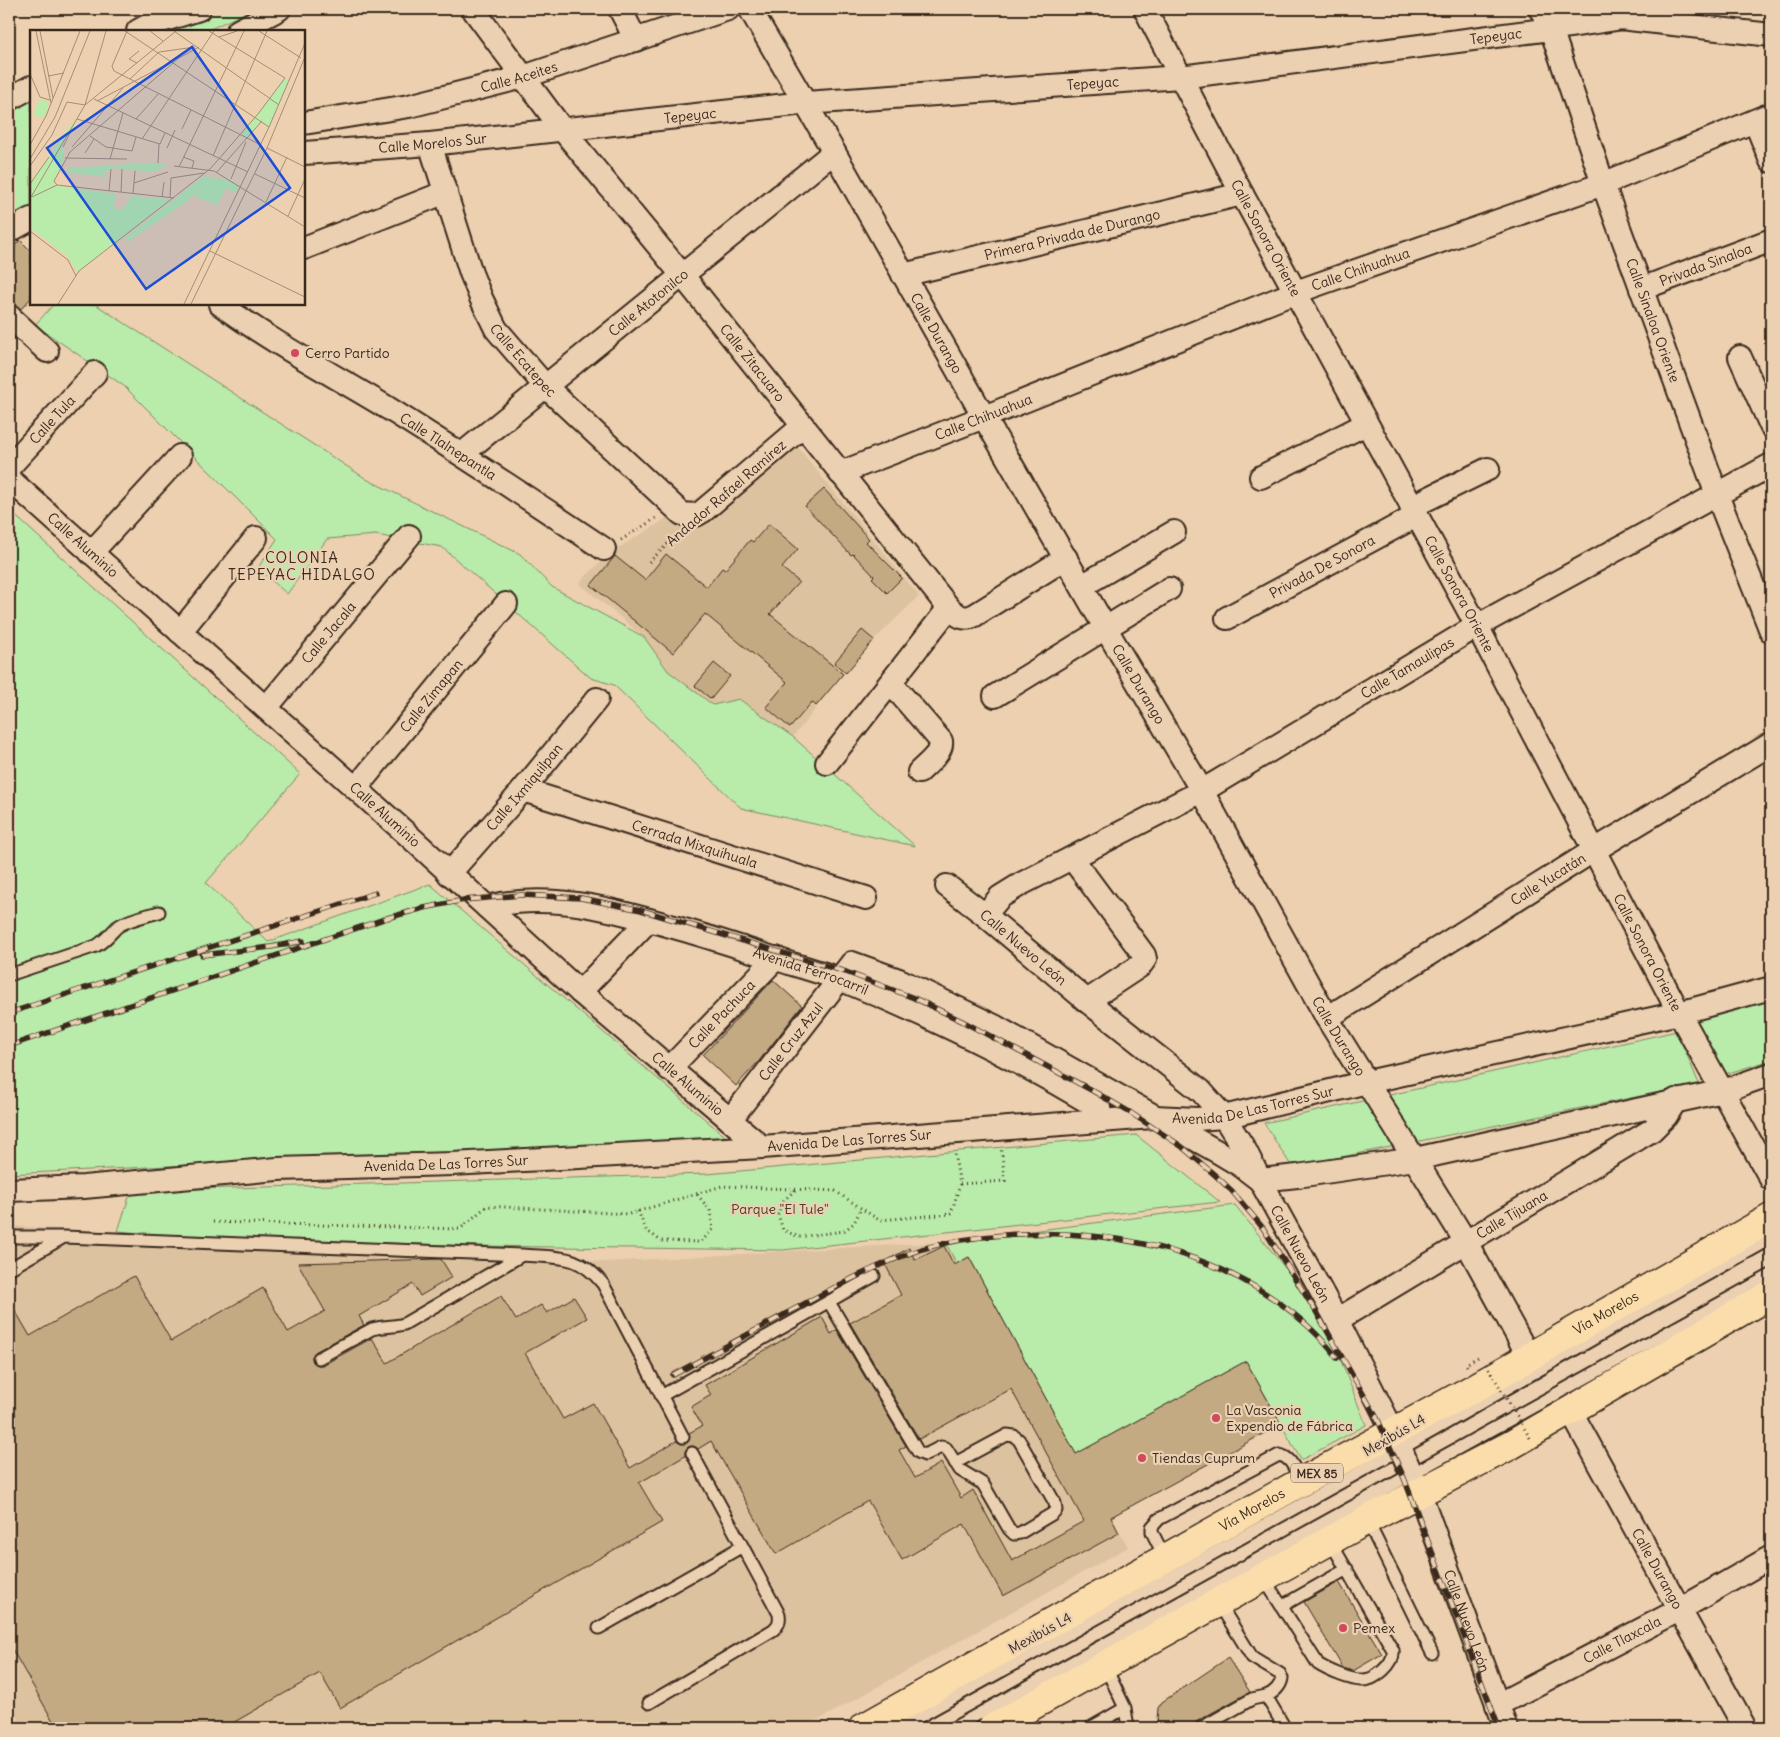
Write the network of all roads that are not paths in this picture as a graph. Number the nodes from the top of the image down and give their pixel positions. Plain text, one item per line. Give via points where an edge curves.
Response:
1 (199, 9) edge
2 (279, 9) edge
3 (472, 9) edge
4 (620, 9) edge
5 (728, 9) edge
6 (750, 9) edge
7 (1145, 9) edge
8 (1541, 9) edge
9 (1623, 18) junction
10 (140, 30) edge
11 (240, 30) edge
12 (1551, 30) junction
13 (1771, 35) edge
14 (636, 40) junction
15 (523, 77) junction
16 (1181, 77) junction
17 (30, 88) edge
18 (9, 99) edge
19 (805, 103) junction
20 (1763, 118) edge
21 (305, 123) edge
22 (562, 129) junction
23 (430, 144) junction
24 (834, 152) junction
25 (305, 153) edge
26 (1771, 162) edge
27 (1603, 184) junction
28 (446, 192) junction
29 (1242, 194) junction
30 (30, 220) edge
31 (9, 231) edge
32 (1769, 241) dead end
33 (305, 248) edge
34 (903, 275) junction
35 (683, 276) junction
36 (1641, 289) junction
37 (1296, 292) junction
38 (221, 305) edge
39 (9, 316) edge
40 (47, 351) dead end
41 (1740, 357) dead end
42 (95, 373) dead end
43 (546, 387) junction
44 (984, 417) junction
45 (1366, 424) junction
46 (803, 426) junction
47 (1771, 426) edge
48 (462, 454) junction
49 (180, 456) dead end
50 (1771, 465) edge
51 (9, 468) edge
52 (1488, 469) dead end
53 (840, 473) junction
54 (1261, 477) dead end
55 (9, 479) edge
56 (1716, 495) junction
57 (1414, 512) junction
58 (696, 516) joint
59 (1174, 532) dead end
60 (409, 536) dead end
61 (256, 538) dead end
62 (604, 550) road end
63 (91, 553) junction
64 (1066, 558) junction
65 (1082, 586) junction
66 (1169, 589) dead end
67 (506, 604) dead end
68 (949, 608) junction
69 (1227, 618) dead end
70 (1477, 626) junction
71 (1106, 629) junction
72 (1771, 631) edge
73 (180, 632) junction
74 (891, 682) junction
75 (994, 696) dead end
76 (597, 698) dead end
77 (266, 708) junction
78 (1771, 744) edge
79 (827, 763) dead end
80 (919, 772) dead end
81 (356, 788) junction
82 (523, 790) junction
83 (1202, 791) junction
84 (1593, 851) junction
85 (1072, 858) junction
86 (449, 874) junction
87 (947, 886) dead end
88 (866, 898) dead end
89 (487, 907) junction
90 (159, 912) dead end
91 (985, 915) junction
92 (649, 920) junction
93 (776, 958) junction
94 (846, 971) junction
95 (9, 975) edge
96 (1771, 988) edge
97 (580, 992) junction
98 (1087, 1001) junction
99 (1679, 1013) junction
100 (1327, 1018) junction
101 (669, 1069) junction
102 (1771, 1074) edge
103 (1368, 1082) junction
104 (1723, 1091) junction
105 (1676, 1100) junction
106 (1224, 1116) junction
107 (1154, 1117) junction
108 (730, 1120) junction
109 (1101, 1121) junction
110 (762, 1148) junction
111 (1415, 1159) junction
112 (1771, 1179) edge
113 (1260, 1180) junction
114 (9, 1190) edge
115 (1771, 1218) edge
116 (9, 1237) edge
117 (64, 1237) junction
118 (1771, 1240) edge
119 (1466, 1242) junction
120 (522, 1255) junction
121 (9, 1269) edge
122 (1771, 1275) edge
123 (874, 1276) dead end
124 (1771, 1294) edge
125 (829, 1302) junction
126 (1337, 1320) junction
127 (1529, 1357) junction
128 (319, 1358) dead end
129 (661, 1396) junction
130 (1570, 1410) junction
131 (683, 1437) dead end
132 (1397, 1441) junction
133 (692, 1453) dead end
134 (955, 1462) junction
135 (1301, 1482) junction
136 (1416, 1484) junction
137 (1367, 1520) junction
138 (1330, 1541) junction
139 (741, 1547) junction
140 (1771, 1557) edge
141 (1165, 1558) junction
142 (1347, 1570) junction
143 (1263, 1577) junction
144 (1218, 1602) junction
145 (1282, 1606) junction
146 (1679, 1610) junction
147 (600, 1628) dead end
148 (1432, 1653) dead end
149 (1105, 1666) junction
150 (1266, 1696) junction
151 (649, 1703) dead end
152 (1497, 1705) junction
153 (1125, 1708) junction
154 (863, 1728) edge
155 (899, 1728) edge
156 (953, 1728) edge
157 (992, 1728) edge
158 (1090, 1728) edge
159 (1128, 1728) edge
160 (1201, 1728) edge
161 (1285, 1728) edge
162 (1506, 1728) edge
163 (1745, 1728) edge

1 - 10 street
2 - 11 street
3 - 15 street, Calle Zitacuaro
4 - 14 street
5 - 14 street, Calle Aceites
6 - 19 street, Calle Durango
7 - 16 street, Calle Sonora Oriente
8 - 9 street
8 - 12 street, Calle Sinaloa Oriente
9 - 12 street, Tepeyac
9 - 13 street
12 - 16 street, Tepeyac
12 - 27 street, Calle Sinaloa Oriente
14 - 15 street, Calle Aceites
15 - 21 street, Calle Aceites via 409,106
15 - 22 street, Calle Zitacuaro
16 - 19 street, Tepeyac
16 - 29 street, Calle Sonora Oriente
17 - 18 street
19 - 22 street, Tepeyac
19 - 24 street, Calle Durango
20 - 26 street
20 - 27 street, Calle Chihuahua
22 - 23 street, Calle Morelos Sur
22 - 35 street, Calle Zitacuaro
23 - 25 street, Calle Morelos Sur
23 - 28 street, Calle Ecatepec
24 - 34 street, Calle Durango
24 - 35 street, Calle Atotonilco
27 - 36 street, Calle Sinaloa Oriente
27 - 37 street, Calle Chihuahua
28 - 33 street
28 - 43 street, Calle Ecatepec via 471,273 496,329
29 - 34 street, Primera Privada de Durango
29 - 37 street, Calle Sonora Oriente
30 - 31 street
32 - 36 street, Privada Sinaloa
34 - 44 street, Calle Durango
35 - 43 street, Calle Atotonilco
35 - 46 street, Calle Zitacuaro
36 - 56 street, Calle Sinaloa Oriente
37 - 44 street, Calle Chihuahua
37 - 45 street, Calle Sonora Oriente
38 - 48 street, Calle Tlalnepantla via 296,355
39 - 40 street
41 - 47 street
42 - 51 street, Calle Tula
43 - 48 street, Calle Atotonilco
43 - 58 street, Calle Ecatepec via 674,508 682,514
44 - 53 street, Calle Chihuahua
44 - 64 street, Calle Durango
45 - 54 street
45 - 57 street, Calle Sonora Oriente
46 - 53 street, Calle Zitacuaro
46 - 58 street, Andador Rafael Ramírez
48 - 62 street, Calle Tlalnepantla
49 - 63 street
50 - 56 street, Calle Tamaulipas
52 - 57 street, Privada De Sonora
53 - 68 street, Calle Zitacuaro
55 - 63 street, Calle Aluminio
56 - 70 street, Calle Tamaulipas
56 - 72 street, Calle Sinaloa Oriente
57 - 69 street, Privada De Sonora
57 - 70 street, Calle Sonora Oriente
59 - 65 street
60 - 77 street, Calle Jacala
61 - 73 street
63 - 73 street, Calle Aluminio
64 - 65 street, Calle Durango
64 - 68 street, Calle Zitacuaro via 971,617 958,616
65 - 71 street, Calle Durango
66 - 71 street
67 - 81 street, Calle Zimapan
68 - 74 street
70 - 83 street, Calle Tamaulipas
70 - 84 street, Calle Sonora Oriente
71 - 75 street
71 - 83 street, Calle Durango
73 - 77 street, Calle Aluminio
74 - 79 street
74 - 80 street via 942,744
76 - 82 street, Calle Ixmiquilpan
77 - 81 street, Calle Aluminio
78 - 84 street, Calle Yucatán
81 - 86 street, Calle Aluminio
82 - 86 street, Calle Ixmiquilpan
82 - 88 street, Cerrada Mixquihuala
83 - 85 street, Calle Tamaulipas
83 - 100 street, Calle Durango
84 - 99 street, Calle Sonora Oriente
84 - 100 street, Calle Yucatán
85 - 91 street, Calle Tamaulipas via 1006,893
85 - 98 street via 1145,959 1140,966
86 - 89 street, Calle Aluminio
87 - 91 street, Calle Nuevo León
89 - 92 street, Avenida Ferrocarril via 548,902 601,908
89 - 97 street, Calle Aluminio
90 - 95 lane via 124,923 96,946
91 - 98 street, Calle Nuevo León
92 - 93 street, Avenida Ferrocarril
92 - 97 street
93 - 94 street, Avenida Ferrocarril
93 - 101 street, Calle Pachuca
94 - 107 street, Avenida Ferrocarril via 899,980 996,1027
94 - 108 street, Calle Cruz Azul
94 - 109 street, Avenida Ferrocarril via 907,1008 1017,1062 1099,1108
96 - 99 street, Avenida De Las Torres Sur
97 - 101 street, Calle Aluminio
98 - 106 street, Calle Nuevo León via 1201,1091
99 - 103 street, Avenida De Las Torres Sur
99 - 104 street, Calle Sonora Oriente
100 - 103 street, Calle Durango
101 - 108 street, Calle Aluminio
102 - 104 street
103 - 106 street, Avenida De Las Torres Sur
103 - 111 street, Calle Durango
104 - 105 street
104 - 112 street, Calle Sonora Oriente
105 - 111 street
105 - 119 street, Calle Tijuana via 1652,1130
106 - 107 street, Avenida De Las Torres Sur via 1197,1119
106 - 113 street, Calle Nuevo León
107 - 109 street, Avenida De Las Torres Sur
107 - 113 street, Avenida Ferrocarril via 1240,1165
108 - 110 street, Calle Aluminio
109 - 110 street, Avenida De Las Torres Sur
110 - 114 street, Avenida De Las Torres Sur via 452,1164 277,1169 84,1187
111 - 113 street
111 - 119 street, Calle Durango
113 - 126 street, Calle Nuevo León
115 - 127 main road, Vía Morelos / MEX 85
116 - 117 lane
117 - 120 lane
117 - 121 lane
118 - 132 lane, Mexibús L4
119 - 126 street, Calle Tijuana
119 - 127 street, Calle Durango
120 - 128 lane via 404,1324 372,1329
120 - 129 lane via 574,1260 593,1272 603,1284
122 - 136 lane
123 - 125 lane
124 - 130 main road
125 - 129 lane
125 - 134 lane via 915,1449 925,1455 943,1447
126 - 132 street, Calle Nuevo León
127 - 132 main road, Vía Morelos / MEX 85
129 - 131 lane
130 - 136 main road
130 - 146 street, Calle Durango
132 - 135 main road, Vía Morelos / MEX 85
132 - 136 street, Calle Nuevo León
132 - 155 lane, Mexibús L4
133 - 139 lane
134 - 134 lane via 963,1473 983,1484 1014,1534 1020,1534 1056,1510 1055,1503 1014,1436 1007,1435
135 - 141 main road, Vía Morelos / MEX 85
135 - 141 lane via 1290,1460 1279,1455 1159,1519 1152,1532
136 - 137 main road
136 - 152 street, Calle Nuevo León
136 - 156 lane
137 - 138 main road
137 - 148 lane
138 - 142 lane
138 - 143 main road
139 - 147 lane
139 - 151 lane via 779,1614 779,1624
140 - 146 street, Calle Tlaxcala
141 - 154 main road, Vía Morelos / MEX 85
142 - 145 lane
142 - 145 lane via 1393,1650 1391,1663 1368,1680 1359,1680 1318,1664
143 - 144 main road
143 - 145 lane
144 - 149 main road
144 - 150 lane via 1252,1657 1274,1669 1282,1678 1276,1690
146 - 152 street, Calle Tlaxcala
146 - 163 street, Calle Durango
149 - 153 lane
149 - 157 main road
150 - 160 lane via 1252,1699
150 - 161 lane
152 - 162 street, Calle Nuevo León
153 - 158 lane
153 - 159 lane

